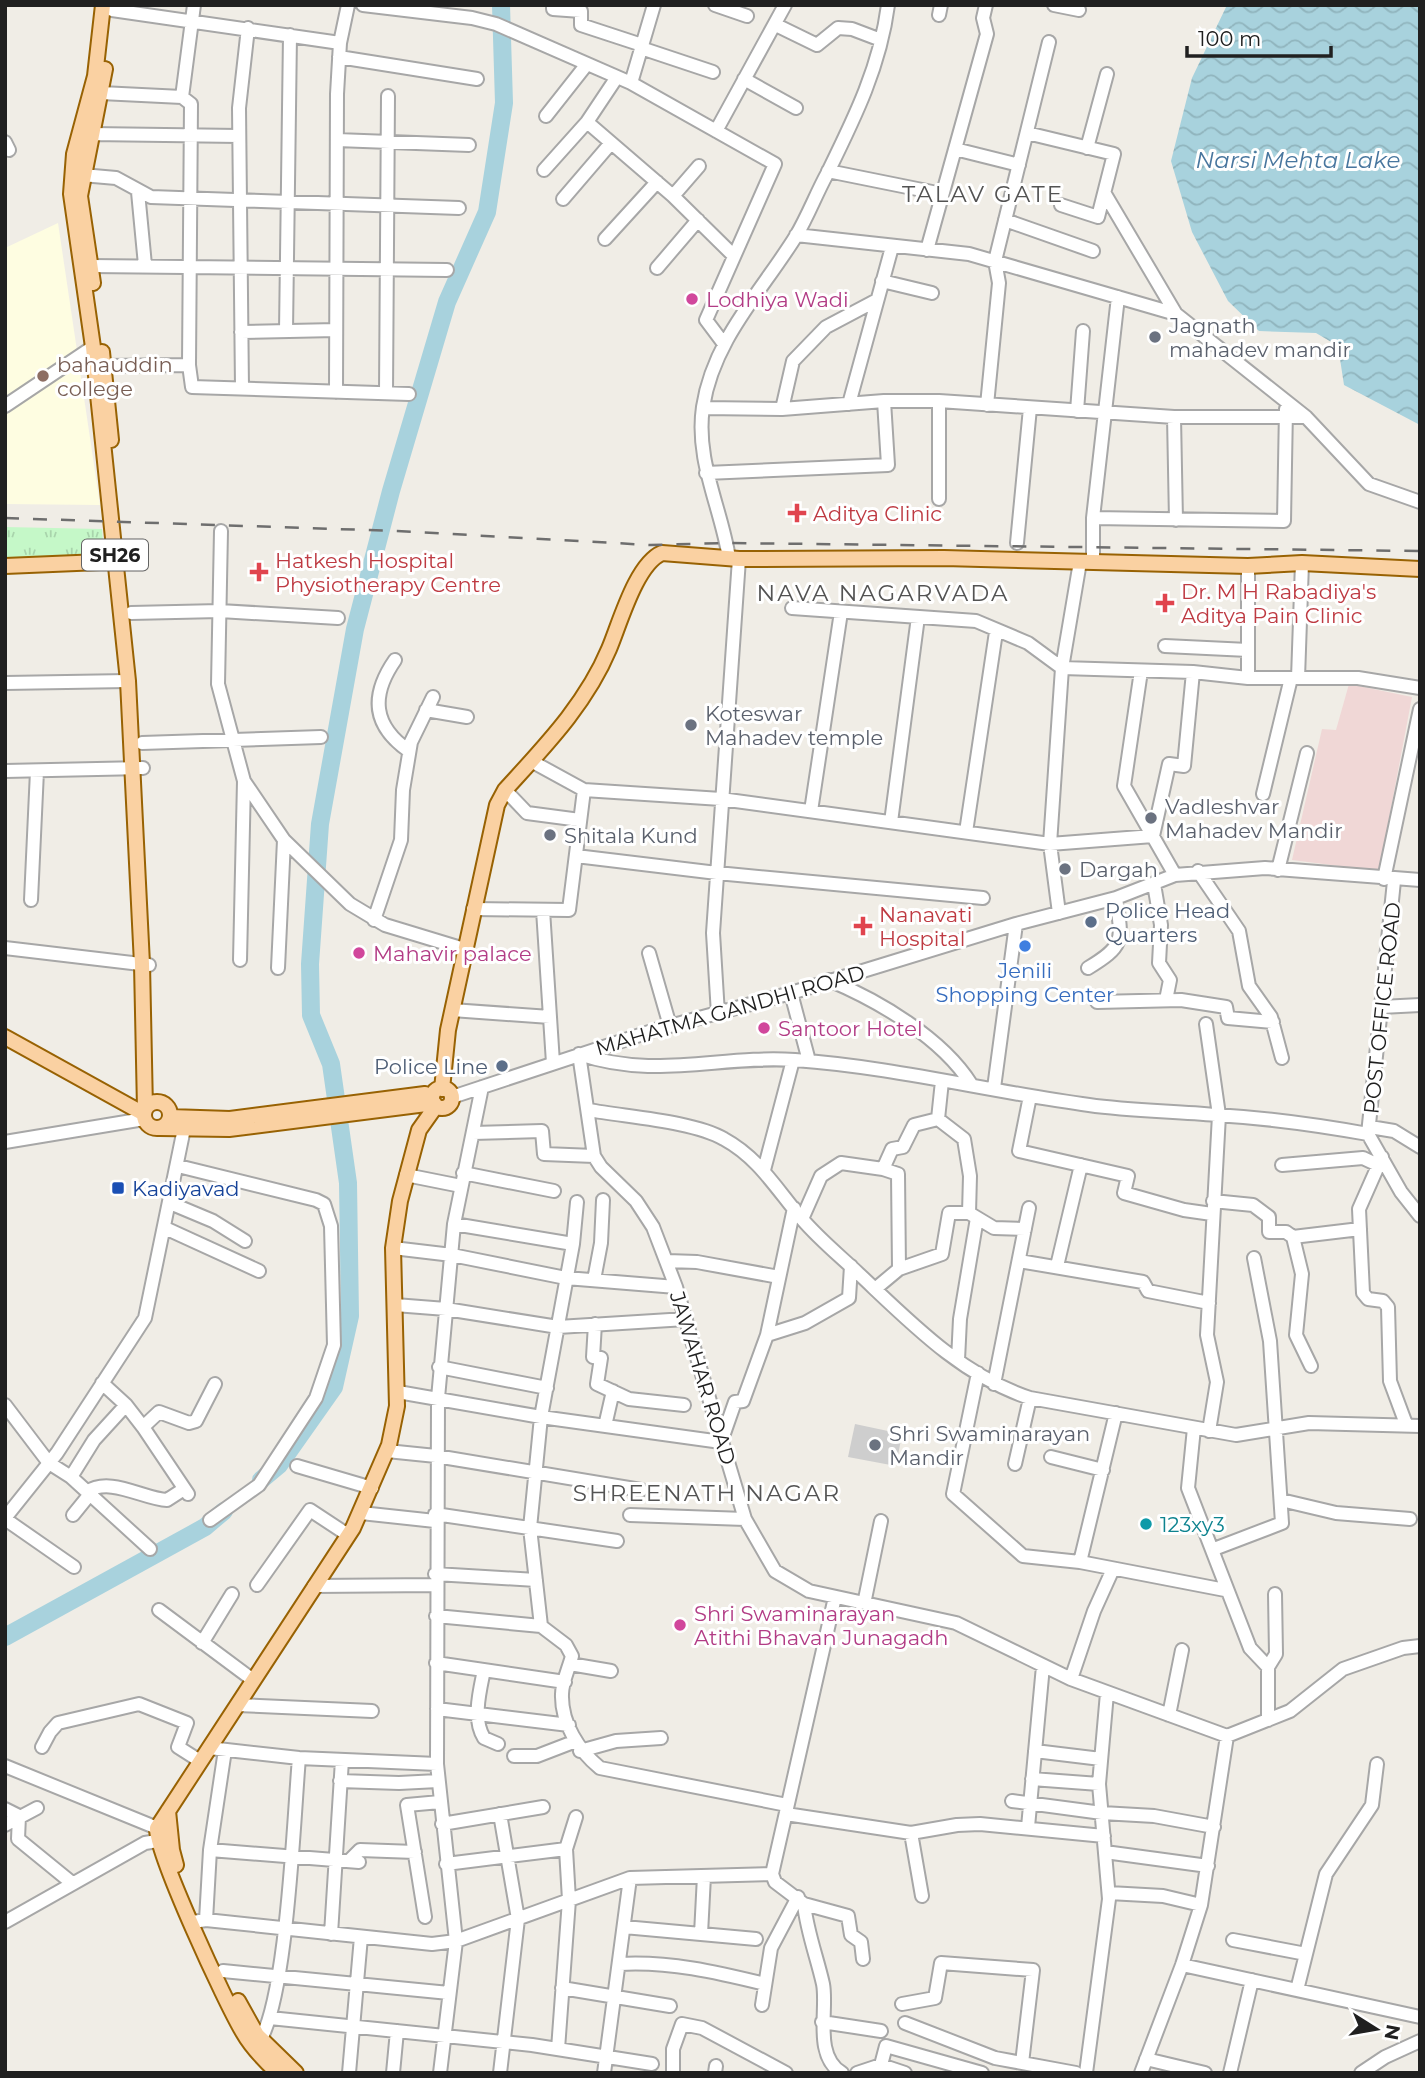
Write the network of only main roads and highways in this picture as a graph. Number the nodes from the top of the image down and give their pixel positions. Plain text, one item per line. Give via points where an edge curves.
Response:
1 (116, 8) edge
2 (85, 137) junction
3 (121, 562) junction
4 (5, 566) edge
5 (1420, 569) edge
6 (139, 768) junction
7 (5, 1037) edge
8 (439, 1098) junction
9 (147, 1111) junction
10 (165, 1122) junction
11 (200, 1921) junction
12 (260, 2055) edge
13 (278, 2073) edge
14 (296, 2073) edge

1 - 2 main road, SH26 via 95,76
1 - 2 main road, SH26 via 101,93
2 - 3 main road, SH26 via 80,196 104,366
2 - 3 main road, SH26 via 74,154 71,194
3 - 4 main road
3 - 6 main road, SH26
3 - 6 main road, SH26 via 131,613 142,743
5 - 8 main road via 662,553 654,557 640,576 594,684 497,805 464,949
6 - 9 main road, SH26
7 - 9 main road
8 - 10 main road, MAHATMA GANDHI ROAD via 230,1124
8 - 11 main road via 419,1130 393,1248 398,1392 387,1451 348,1535 168,1811 164,1835
9 - 10 main road via 151,1127
9 - 10 main road via 167,1107
11 - 12 main road
11 - 12 main road via 236,2019
12 - 13 main road
12 - 14 main road

